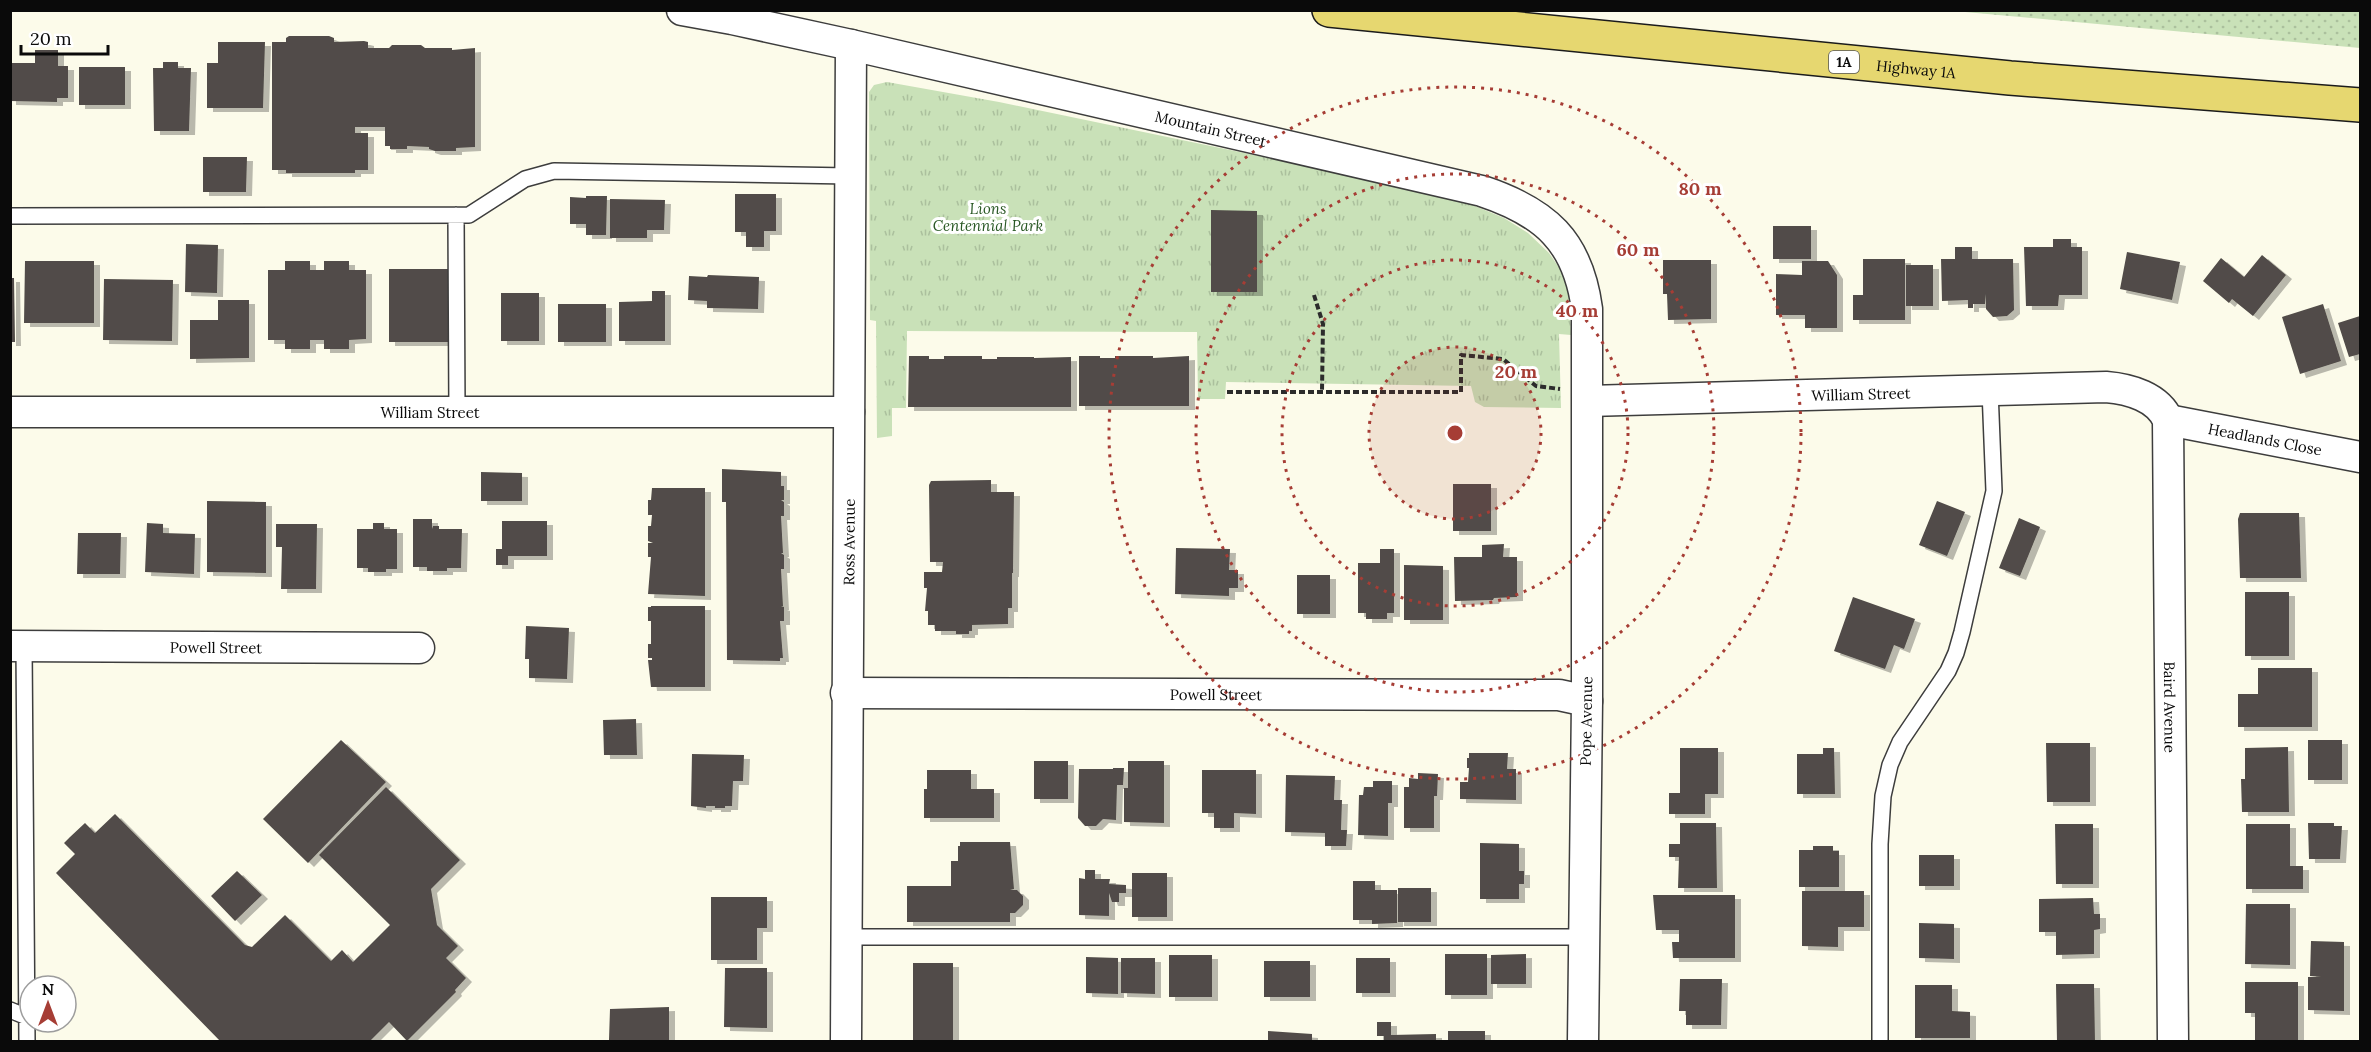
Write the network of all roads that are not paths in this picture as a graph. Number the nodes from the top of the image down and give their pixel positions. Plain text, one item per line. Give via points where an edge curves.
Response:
1 (682, 10) edge
2 (1329, 10) edge
3 (851, 45) junction
4 (2361, 105) edge
5 (850, 176) junction
6 (456, 215) junction
7 (10, 216) edge
8 (1990, 390) junction
9 (1575, 395) junction
10 (10, 412) edge
11 (457, 412) junction
12 (849, 412) junction
13 (2168, 420) junction
14 (2361, 457) edge
15 (17, 646) edge
16 (419, 648) dead end
17 (846, 693) junction
18 (1587, 701) junction
19 (845, 937) junction
20 (1583, 937) junction
21 (26, 974) edge
22 (846, 1041) edge
23 (1583, 1041) edge
24 (1880, 1041) edge
25 (2173, 1041) edge

1 - 3 street, Mountain Street
2 - 4 main road, Highway 1A / 1A via 1999,77
3 - 5 street, Ross Avenue
3 - 9 street, Mountain Street via 1482,191 1514,203 1552,230 1581,276 1587,309
5 - 6 lane via 554,171 525,179 469,215
5 - 12 street, Ross Avenue
6 - 7 lane
6 - 11 lane
8 - 9 street, William Street
8 - 13 street, William Street via 2106,387 2134,392 2157,404
8 - 24 lane via 1994,491 1962,632 1948,671 1900,742 1883,796
9 - 18 street, Pope Avenue
10 - 11 street, William Street
11 - 12 street, William Street
12 - 17 street, Ross Avenue
13 - 14 street, Headlands Close
13 - 25 street, Baird Avenue
15 - 16 street, Powell Street
15 - 21 lane
17 - 18 street, Powell Street via 1559,695
17 - 19 street, Ross Avenue
18 - 20 street, Pope Avenue
19 - 20 lane
19 - 22 street, Ross Avenue
20 - 23 street, Pope Avenue

